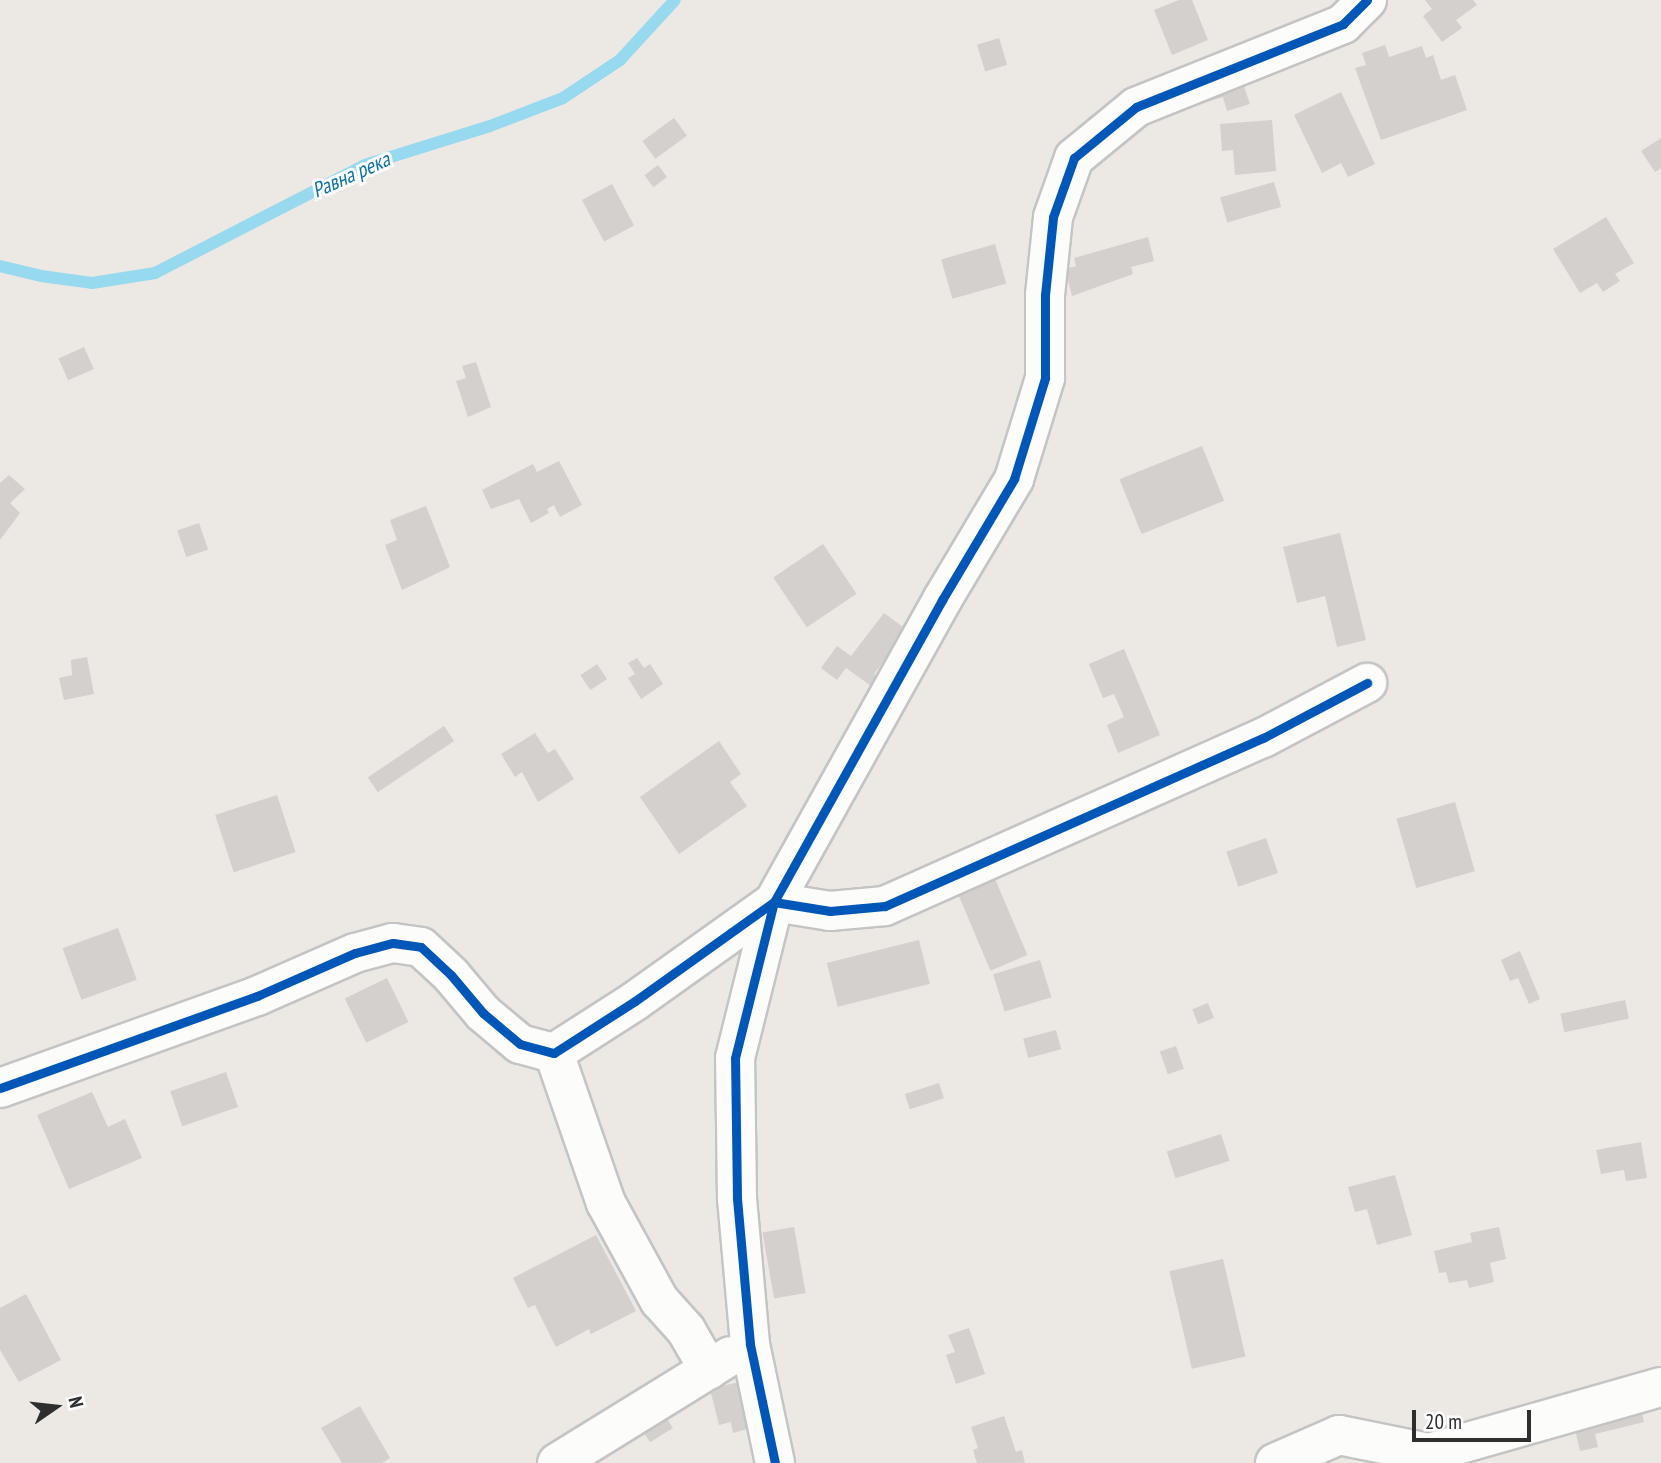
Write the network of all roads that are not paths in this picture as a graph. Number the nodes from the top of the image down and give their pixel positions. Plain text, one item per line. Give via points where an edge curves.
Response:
1 (1367, 0) edge
2 (1367, 683) dead end
3 (774, 902) junction
4 (554, 1053) junction
5 (0, 1088) edge
6 (750, 1344) junction
7 (709, 1370) junction
8 (1661, 1387) edge
9 (557, 1463) edge
10 (775, 1463) edge
11 (1275, 1463) edge

1 - 3 street via 1343,23 1136,107 1074,158 1053,217 1045,295 1045,378 1014,479
2 - 3 street via 1263,738 885,906 830,911
3 - 4 street
3 - 6 street via 735,1058 737,1198
4 - 5 street via 520,1044 483,1013 421,947 393,943 355,953 257,996
4 - 7 street via 606,1203 659,1300 686,1330
6 - 7 street
6 - 10 street
7 - 9 street
8 - 11 street via 1429,1452 1339,1435

